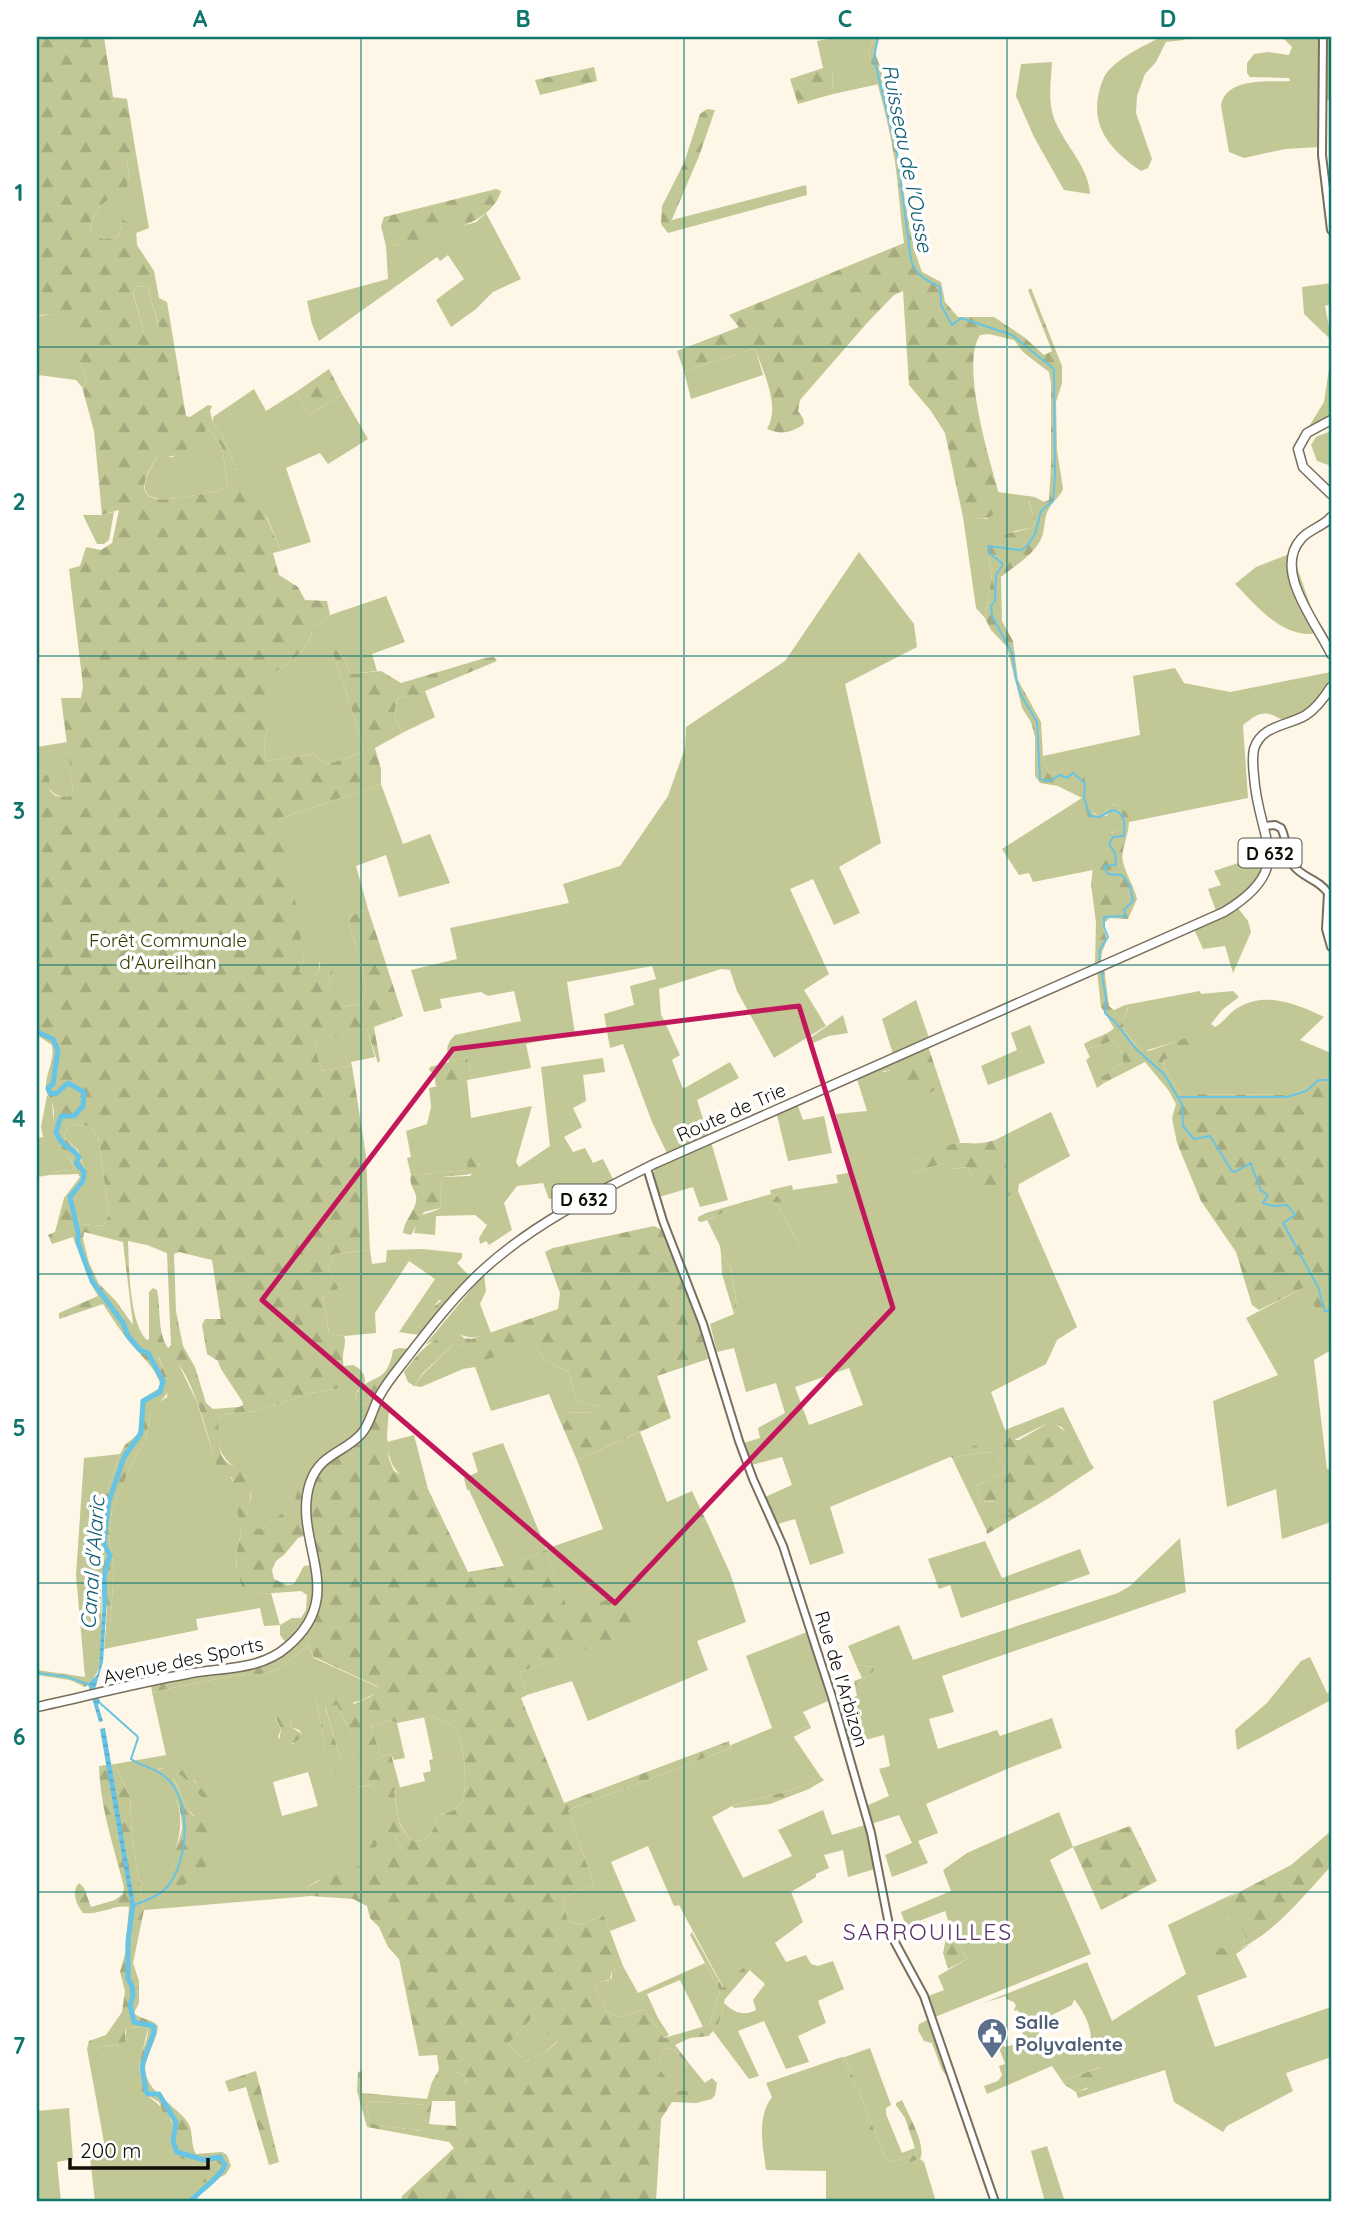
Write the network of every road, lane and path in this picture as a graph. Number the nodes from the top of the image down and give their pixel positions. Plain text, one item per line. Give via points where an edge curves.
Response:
1 (1323, 37) edge
2 (1331, 230) edge
3 (1331, 420) edge
4 (1331, 494) edge
5 (1331, 517) edge
6 (1331, 654) edge
7 (1331, 687) edge
8 (1265, 826) junction
9 (1331, 947) edge
10 (647, 1168) junction
11 (384, 1389) joint
12 (37, 1707) edge
13 (995, 2202) edge

1 - 2 street via 1322,155
3 - 4 main road via 1307,433 1298,449 1303,467
5 - 6 main road via 1301,539 1292,563 1301,600
7 - 8 main road, D 632 via 1311,711 1267,731 1254,748 1255,798
8 - 9 street via 1280,828 1292,863 1328,893 1326,929
8 - 10 main road, Route de Trie / D 632 via 1268,867 1242,901 1224,912
10 - 11 main road, Route de Trie / D 632 via 580,1201 501,1255 467,1287
10 - 13 street, Rue de l'Arbizon via 744,1454 783,1546 832,1698 871,1833 891,1935 924,1996
11 - 12 main road, Avenue des Sports / D 632 via 363,1432 330,1455 312,1477 306,1513 318,1588 312,1614 297,1639 278,1655 251,1665 190,1673

